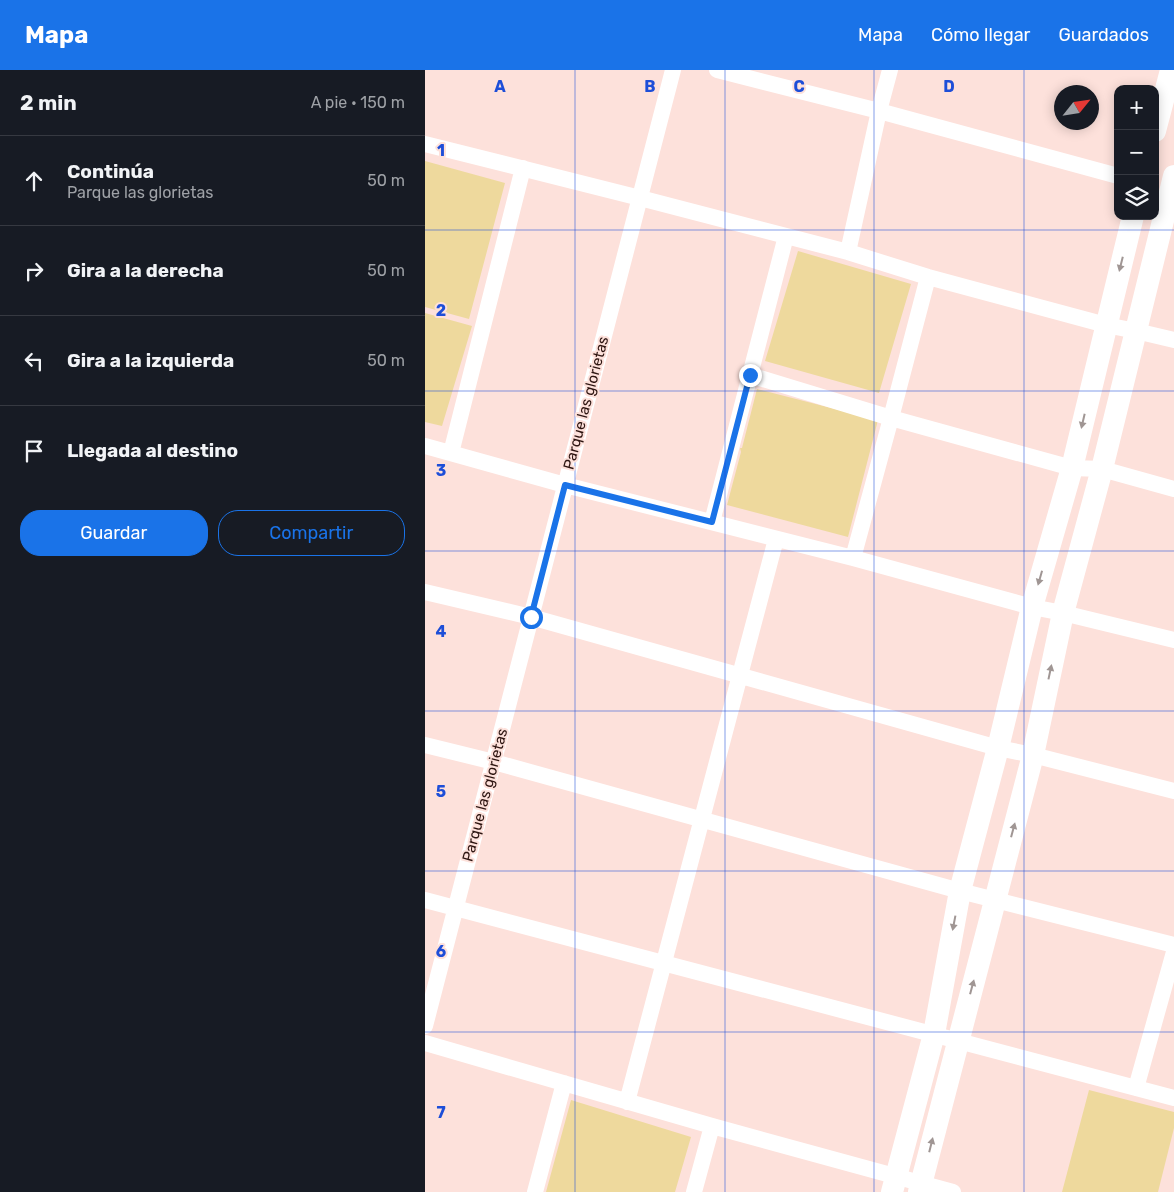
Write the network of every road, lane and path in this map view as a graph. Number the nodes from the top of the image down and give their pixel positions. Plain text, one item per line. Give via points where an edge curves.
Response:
1 (673, 70) edge
2 (717, 70) edge
3 (890, 70) edge
4 (1171, 70) edge
5 (879, 111) junction
6 (1155, 130) edge
7 (425, 144) edge
8 (523, 168) junction
9 (1114, 175) edge
10 (1167, 183) edge
11 (639, 198) junction
12 (1132, 220) edge
13 (786, 236) junction
14 (848, 252) junction
15 (928, 278) junction
16 (1106, 325) junction
17 (1136, 331) junction
18 (1174, 340) edge
19 (750, 375) junction
20 (891, 418) junction
21 (425, 446) edge
22 (451, 453) junction
23 (1072, 468) junction
24 (1102, 468) junction
25 (565, 485) junction
26 (1174, 489) edge
27 (712, 522) junction
28 (776, 539) junction
29 (853, 558) junction
30 (425, 592) edge
31 (1032, 608) junction
32 (1063, 613) junction
33 (531, 617) junction
34 (1174, 640) edge
35 (740, 675) junction
36 (425, 745) edge
37 (998, 748) junction
38 (1033, 755) junction
39 (494, 762) junction
40 (1174, 791) edge
41 (702, 819) junction
42 (960, 891) junction
43 (425, 900) edge
44 (995, 900) junction
45 (456, 908) junction
46 (1174, 945) edge
47 (1174, 952) edge
48 (663, 963) junction
49 (425, 1026) edge
50 (934, 1034) junction
51 (958, 1040) junction
52 (425, 1043) edge
53 (564, 1084) junction
54 (1136, 1088) junction
55 (1174, 1098) edge
56 (627, 1102) junction
57 (712, 1126) junction
58 (895, 1184) edge
59 (920, 1188) edge
60 (535, 1192) edge
61 (694, 1192) edge
62 (953, 1192) edge

1 - 11 street, Parque las glorietas
2 - 5 street
3 - 5 street
4 - 6 street
5 - 9 street
5 - 14 street
7 - 8 street
8 - 11 street
8 - 22 street
10 - 17 street
11 - 13 street
11 - 25 street, Parque las glorietas
12 -> 16 street
13 - 14 street
13 - 19 street
14 - 15 street
15 - 16 street
15 - 20 street
16 - 17 street
16 -> 23 street
17 - 18 street
17 - 24 street
19 - 20 street
19 - 27 street
20 - 23 street
20 - 29 street
21 - 22 street
22 - 25 street
23 - 24 street
23 -> 31 street
24 - 26 street
24 - 32 street
25 - 27 street
25 - 33 street, Parque las glorietas
27 - 28 street
28 - 29 street
28 - 35 street
29 - 31 street
30 - 33 street
31 - 32 street
31 - 37 street
32 - 34 street
38 -> 32 street
33 - 35 street
33 - 39 street, Parque las glorietas
35 - 37 street
35 - 41 street
36 - 39 street
37 - 38 street
37 - 42 street
38 - 40 street
44 -> 38 street
39 - 41 street
39 - 45 street, Parque las glorietas
41 - 42 street
41 - 48 street
42 - 44 street
42 -> 50 street
43 - 45 street
44 - 46 street
51 -> 44 street
45 - 48 street
45 - 49 street, Parque las glorietas
47 - 54 street
48 - 50 street
48 - 56 street
50 - 51 street
50 - 58 street
51 - 54 street
59 -> 51 street
52 - 53 street
53 - 56 street
53 - 60 street
54 - 55 street
56 - 57 street
57 - 58 street
57 - 61 street
58 - 59 street
59 - 62 street

